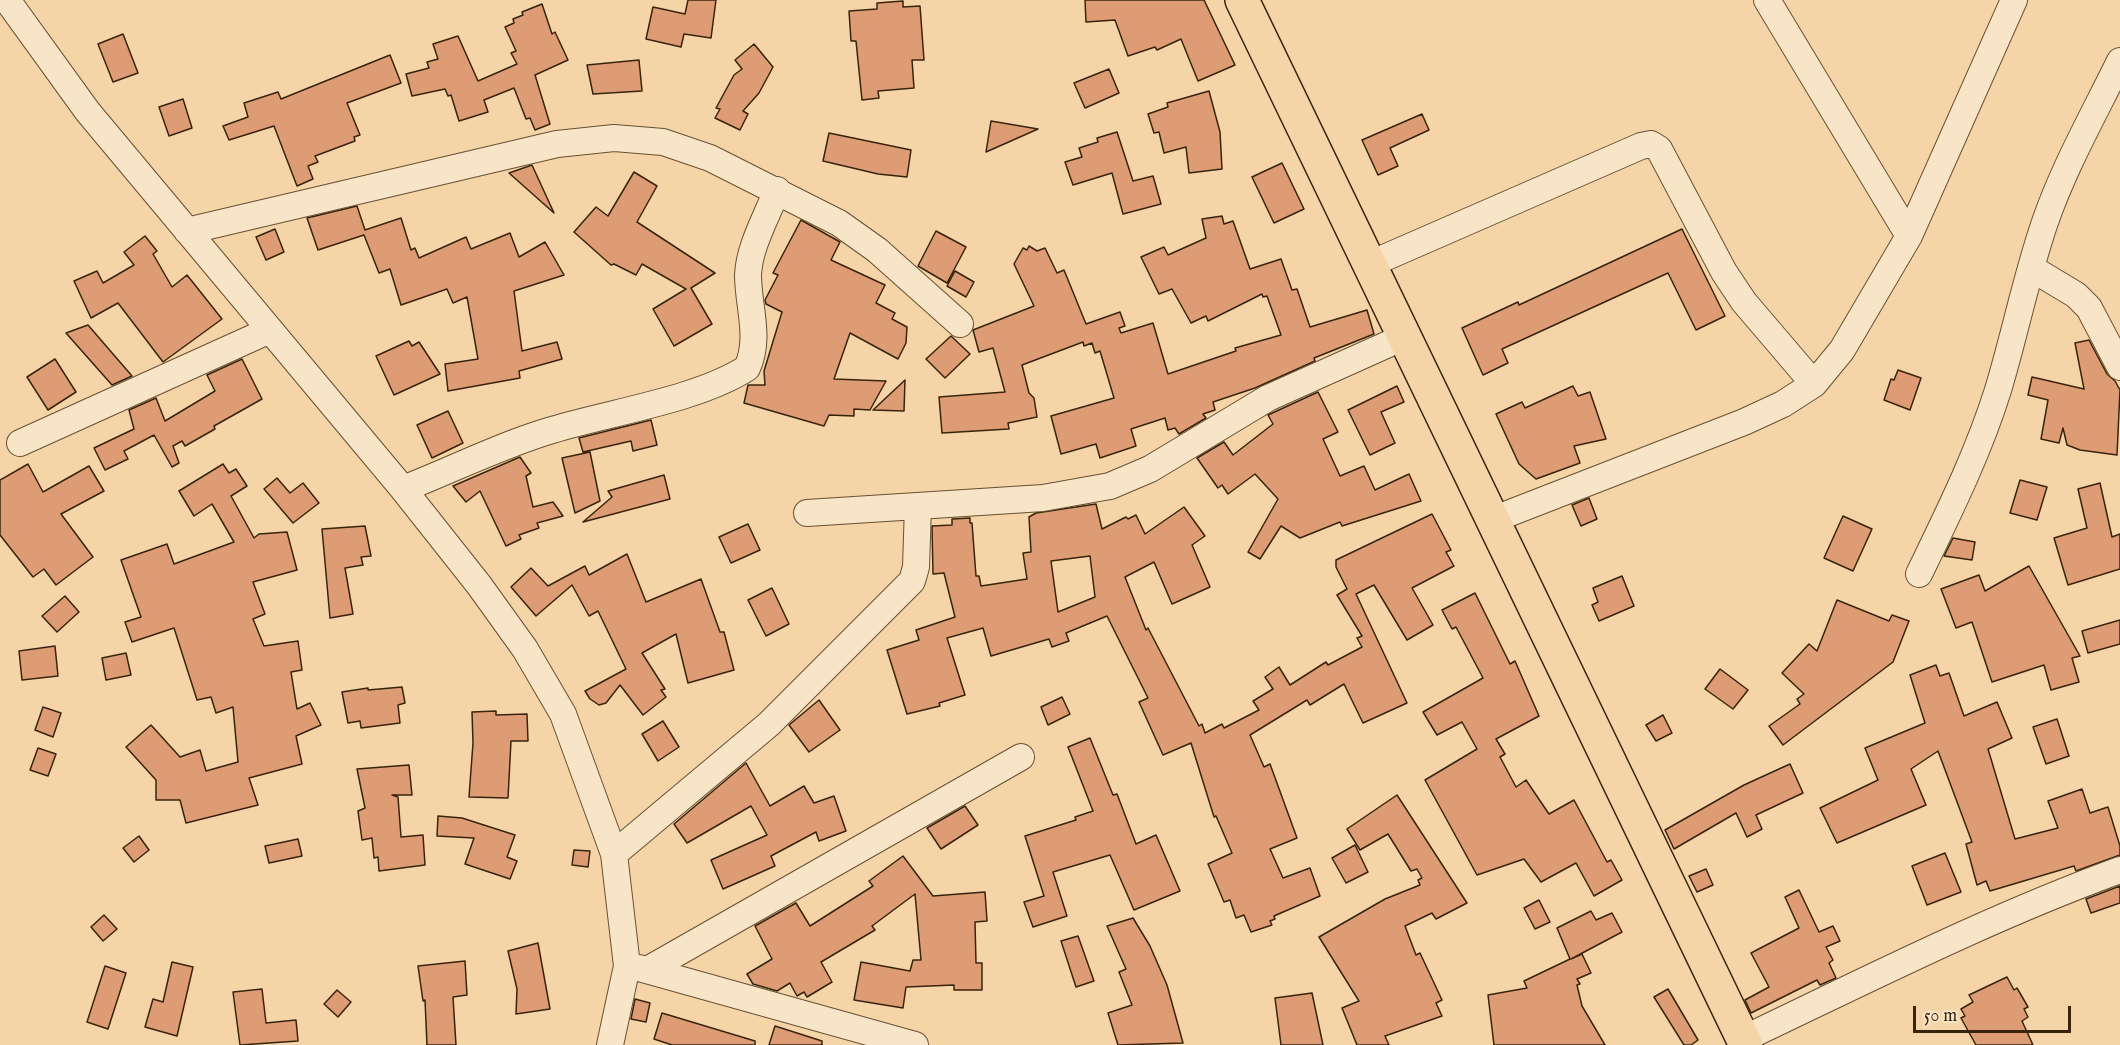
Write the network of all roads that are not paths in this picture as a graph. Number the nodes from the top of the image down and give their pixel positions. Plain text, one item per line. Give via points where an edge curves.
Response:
1 (7, 0) edge
2 (1242, 0) edge
3 (1767, 0) edge
4 (2014, 0) edge
5 (2120, 61) edge
6 (777, 190) junction
7 (187, 231) junction
8 (1909, 236) junction
9 (1368, 266) junction
10 (2031, 268) junction
11 (960, 324) dead end
12 (270, 330) junction
13 (1404, 337) junction
14 (2120, 367) edge
15 (1814, 384) junction
16 (20, 443) dead end
17 (403, 489) junction
18 (918, 506) junction
19 (807, 513) dead end
20 (1492, 520) junction
21 (1918, 574) dead end
22 (1021, 757) dead end
23 (614, 854) junction
24 (2120, 870) edge
25 (638, 967) junction
26 (1744, 1042) edge
27 (610, 1045) edge
28 (915, 1045) edge

1 - 7 street via 88,112
2 - 9 main road
3 - 8 street
4 - 8 street
5 - 10 street via 2057,190
6 - 7 street via 710,158 663,142 614,138 557,144
6 - 11 street via 839,223 876,250
6 - 17 street via 750,261 754,342 747,368 732,378 661,401 550,430
7 - 12 street
8 - 15 street via 1842,350
9 - 13 main road
9 - 15 street via 1651,144 1659,149 1724,272
10 - 14 street via 2076,295 2089,308
10 - 21 street via 1981,438
12 - 16 street
12 - 17 street
13 - 18 street via 1268,398 1128,480 1043,498
13 - 20 main road
15 - 20 street via 1784,404 1744,422
17 - 23 street via 525,649 563,714
18 - 19 street
18 - 23 street via 912,581 769,724
20 - 26 main road
22 - 25 street
23 - 25 street
24 - 26 street via 2053,896
25 - 27 street
25 - 28 street

